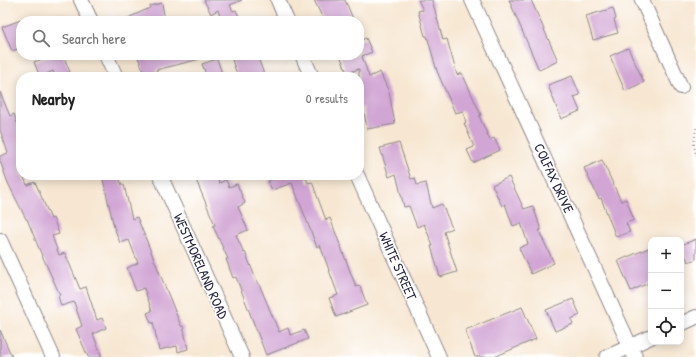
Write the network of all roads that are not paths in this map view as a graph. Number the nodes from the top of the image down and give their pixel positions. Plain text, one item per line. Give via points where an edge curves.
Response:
1 (81, 0) edge
2 (278, 0) edge
3 (472, 0) edge
4 (642, 0) edge
5 (89, 16) edge
6 (285, 16) edge
7 (108, 60) edge
8 (304, 60) edge
9 (114, 72) edge
10 (310, 72) edge
11 (681, 87) dead end
12 (162, 180) edge
13 (359, 180) edge
14 (0, 240) edge
15 (696, 317) edge
16 (684, 323) edge
17 (648, 340) edge
18 (633, 352) edge
19 (53, 357) edge
20 (242, 357) edge
21 (439, 357) edge
22 (607, 357) edge

1 - 5 street
2 - 6 street
3 - 18 street, COLFAX DRIVE
4 - 11 street
7 - 9 street
8 - 10 street
12 - 20 street, WESTMORELAND ROAD
13 - 21 street, WHITE STREET
14 - 19 street
15 - 16 street
17 - 18 street
18 - 22 street

